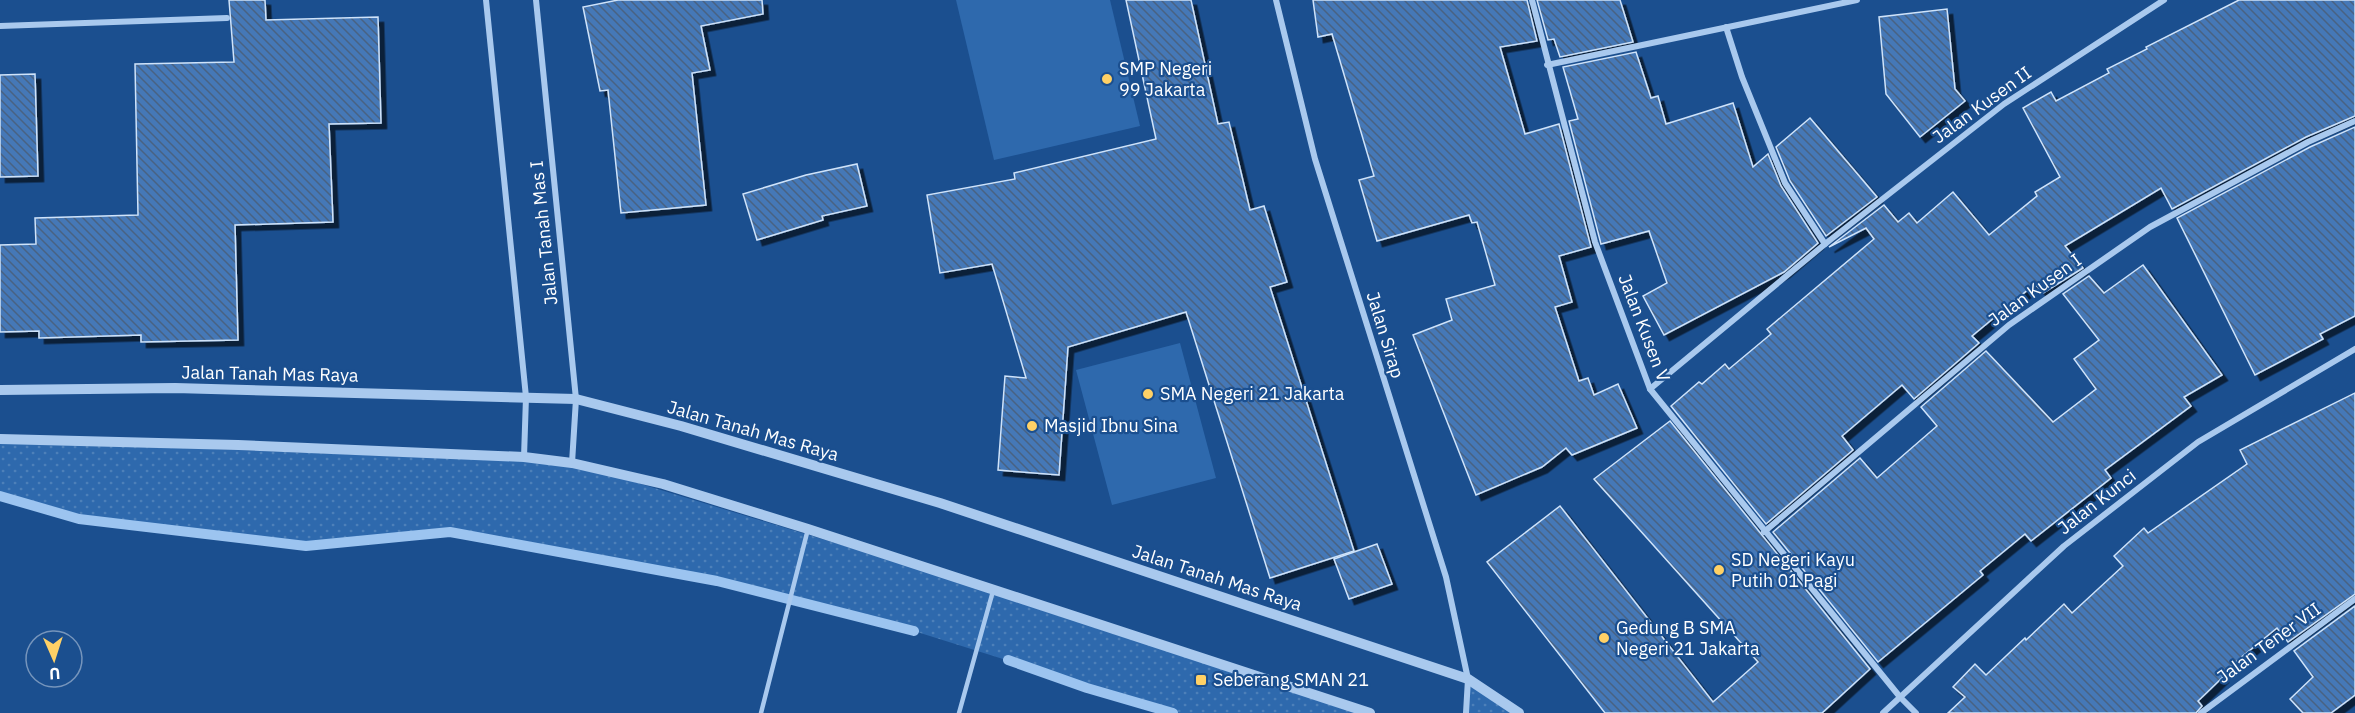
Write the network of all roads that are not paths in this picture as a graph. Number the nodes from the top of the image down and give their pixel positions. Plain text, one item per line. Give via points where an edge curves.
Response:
1 (486, 0) edge
2 (536, 0) edge
3 (1276, 0) edge
4 (1532, 0) edge
5 (1857, 0) edge
6 (2164, 0) edge
7 (227, 18) dead end
8 (0, 26) edge
9 (1726, 27) junction
10 (1547, 65) junction
11 (2355, 121) edge
12 (1825, 244) junction
13 (2355, 349) edge
14 (1650, 389) junction
15 (0, 390) edge
16 (526, 397) junction
17 (576, 399) junction
18 (0, 439) edge
19 (524, 457) junction
20 (572, 463) junction
21 (808, 529) junction
22 (1764, 532) junction
23 (991, 596) junction
24 (2355, 599) edge
25 (1468, 679) junction
26 (1900, 697) junction
27 (2209, 707) junction
28 (761, 713) edge
29 (959, 713) edge
30 (1370, 713) edge
31 (1466, 713) edge
32 (1519, 713) edge
33 (1884, 713) edge
34 (1916, 713) edge
35 (2201, 713) edge
36 (2214, 713) edge

1 - 16 street, Jalan Tanah Mas I
2 - 17 street, Jalan Tanah Mas I
3 - 25 street, Jalan Sirap via 1315,159 1446,577
4 - 10 street, Jalan Kusen V
5 - 9 street
6 - 12 street, Jalan Kusen II via 2004,104
7 - 8 street
9 - 10 street
9 - 12 street via 1785,183
10 - 14 street, Jalan Kusen V via 1595,242
11 - 22 street, Jalan Kusen I via 2150,227 2009,325
12 - 14 street, Jalan Kusen II
13 - 26 street, Jalan Kunci via 2198,442 2064,546
14 - 22 street, Jalan Kusen V
15 - 16 street, Jalan Tanah Mas Raya via 175,388
16 - 17 street, Jalan Tanah Mas Raya
16 - 19 street, Jalan Tanah Mas I
17 - 20 street, Jalan Tanah Mas I
17 - 25 street, Jalan Tanah Mas Raya via 940,503
18 - 19 street
19 - 20 street
20 - 21 street via 663,484
21 - 23 street
21 - 28 lane
22 - 26 street, Jalan Kusen V
23 - 29 lane
23 - 30 street
24 - 27 street, Jalan Tener VII
25 - 31 street, Jalan Sirap
25 - 32 street, Jalan Tanah Mas Raya
26 - 33 street, Jalan Kunci
26 - 34 street, Jalan Kusen V
27 - 35 street, Jalan Tener VII
27 - 36 street

